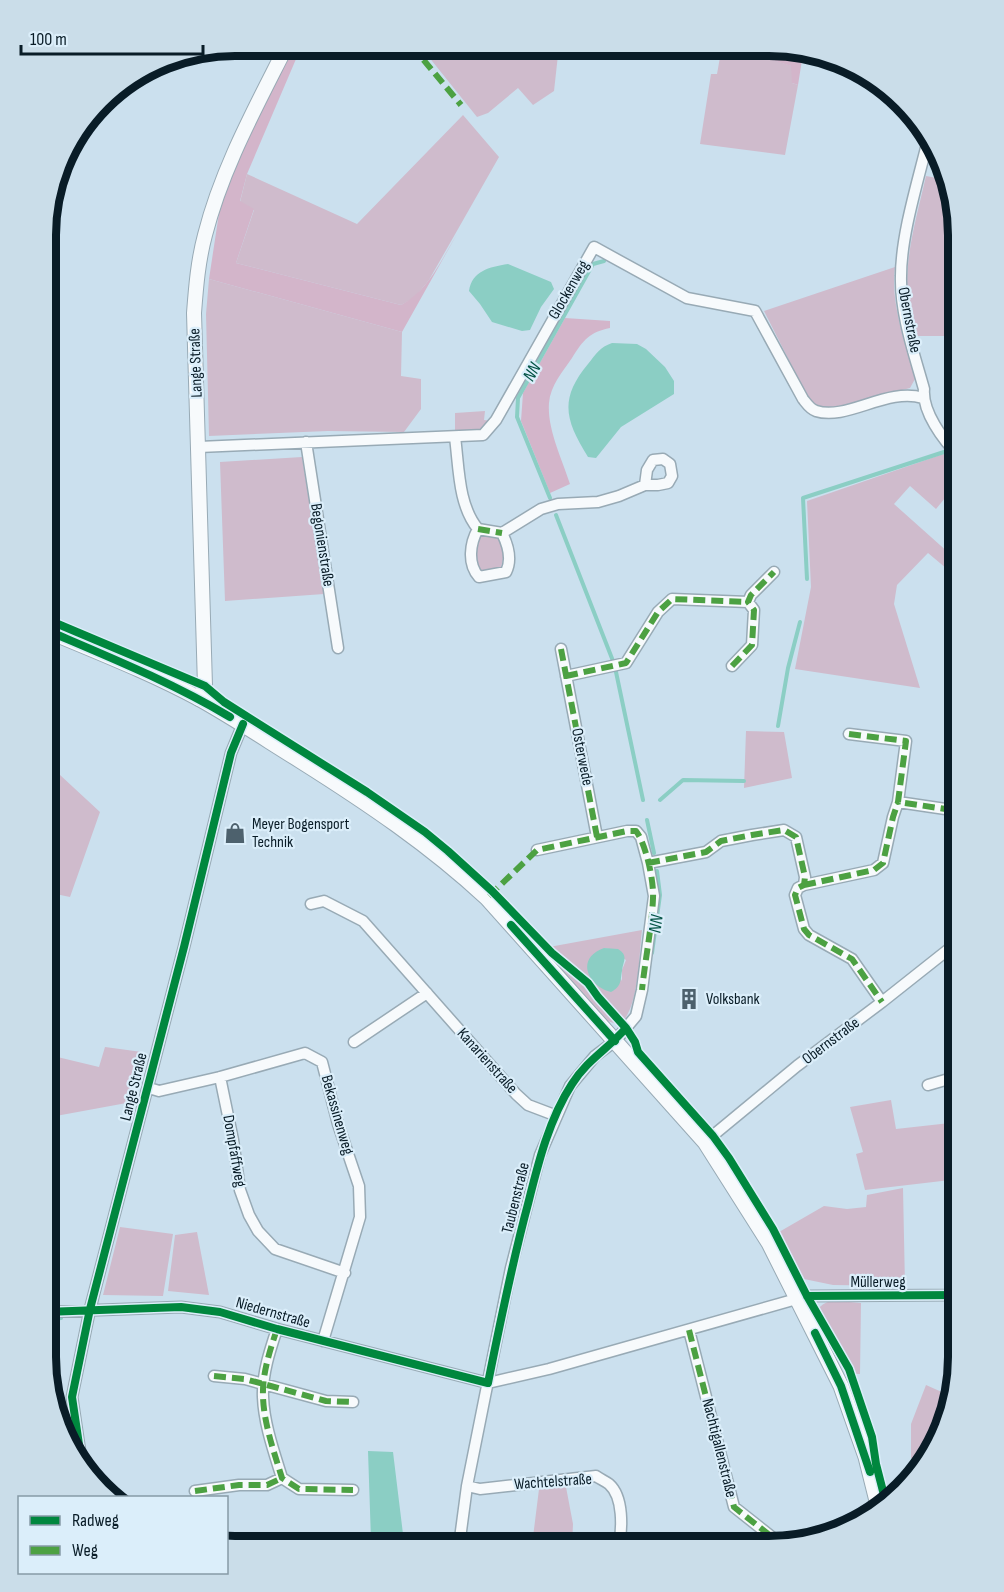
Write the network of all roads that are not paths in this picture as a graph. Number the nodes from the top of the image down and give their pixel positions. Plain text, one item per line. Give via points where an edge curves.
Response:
1 (282, 55) edge
2 (926, 148) edge
3 (923, 398) junction
4 (455, 437) junction
5 (306, 442) junction
6 (948, 445) edge
7 (199, 447) junction
8 (645, 485) dead end
9 (478, 529) junction
10 (502, 533) junction
11 (774, 572) dead end
12 (748, 602) junction
13 (55, 634) edge
14 (338, 648) dead end
15 (561, 649) dead end
16 (732, 666) dead end
17 (566, 676) junction
18 (199, 699) junction
19 (243, 724) junction
20 (849, 734) dead end
21 (898, 802) junction
22 (948, 809) edge
23 (597, 837) junction
24 (537, 850) dead end
25 (648, 863) junction
26 (804, 885) junction
27 (311, 904) dead end
28 (948, 950) edge
29 (427, 993) junction
30 (882, 1002) junction
31 (615, 1041) junction
32 (354, 1042) dead end
33 (220, 1077) junction
34 (948, 1079) edge
35 (928, 1085) dead end
36 (149, 1088) junction
37 (556, 1116) junction
38 (705, 1142) junction
39 (345, 1273) junction
40 (948, 1295) edge
41 (798, 1299) junction
42 (90, 1309) junction
43 (55, 1311) edge
44 (277, 1329) junction
45 (689, 1330) junction
46 (323, 1341) junction
47 (214, 1376) dead end
48 (263, 1383) junction
49 (488, 1383) junction
50 (353, 1402) dead end
51 (79, 1448) edge
52 (282, 1478) junction
53 (467, 1486) junction
54 (353, 1490) dead end
55 (195, 1491) dead end
56 (877, 1500) edge
57 (460, 1536) edge
58 (621, 1536) edge
59 (771, 1536) edge

1 - 7 street, Lange Straße via 217,194 204,236 194,313
2 - 3 street, Obernstraße via 901,276 904,311
3 - 4 street, Glockenweg via 894,397 831,413 815,411 803,399 755,311 687,298 594,247 496,420 483,435
3 - 6 street, Obernstraße
4 - 5 street, Glockenweg
4 - 9 street via 465,506
5 - 7 street, Glockenweg
5 - 14 street, Begonienstraße
7 - 18 street, Lange Straße via 205,686
8 - 10 street via 598,502 541,509
9 - 10 street
9 - 10 street via 470,552 474,572 479,577 506,572 508,552
11 - 12 street
12 - 16 street via 754,610 752,645
12 - 17 street via 672,599 658,612 626,663
13 - 18 main road
15 - 17 street, Osterwede
17 - 23 street, Osterwede
18 - 19 main road
19 - 31 main road via 333,781 455,869 487,898
19 - 36 street, Lange Straße via 231,753
20 - 21 street via 906,741
21 - 22 street
21 - 26 street via 883,863 874,870
23 - 24 street
23 - 25 street via 636,831
25 - 26 street via 706,852 721,841 784,830 796,837
25 - 31 street via 654,896 642,990 636,1016
26 - 30 street via 795,895 804,929 852,959
27 - 29 street, Kanarienstraße via 324,901 363,921
28 - 30 street, Obernstraße
29 - 32 street
29 - 37 street, Kanarienstraße via 516,1095 528,1105
30 - 38 street, Obernstraße
31 - 37 street, Taubenstraße via 581,1070
31 - 38 main road
33 - 36 street, Bekassinenweg via 159,1091
33 - 39 street, Dompfaffweg via 240,1190 258,1231 275,1249
33 - 39 street, Bekassinenweg via 305,1053 322,1062 359,1185 360,1217
34 - 35 street
36 - 42 street, Lange Straße
37 - 49 street, Taubenstraße via 540,1155
38 - 41 main road via 769,1244
39 - 46 street, Bekassinenweg
40 - 41 street, Müllerweg via 818,1295
41 - 45 street, Niedernstraße
41 - 56 main road via 841,1386
42 - 43 street, Niedernstraße
42 - 44 street, Niedernstraße via 181,1306 220,1312
42 - 51 street, Lange Straße via 72,1397
44 - 46 street, Niedernstraße
44 - 48 street
45 - 49 street, Niedernstraße
45 - 59 street, Nachtigallenstraße via 734,1507
46 - 49 street, Niedernstraße
47 - 48 street
48 - 50 street via 326,1401
48 - 52 street via 267,1427
49 - 53 street, Taubenstraße
52 - 54 street via 299,1489
52 - 55 street via 267,1485
53 - 57 street, Taubenstraße
53 - 58 street, Wachtelstraße via 480,1489 596,1476 611,1486 620,1506

